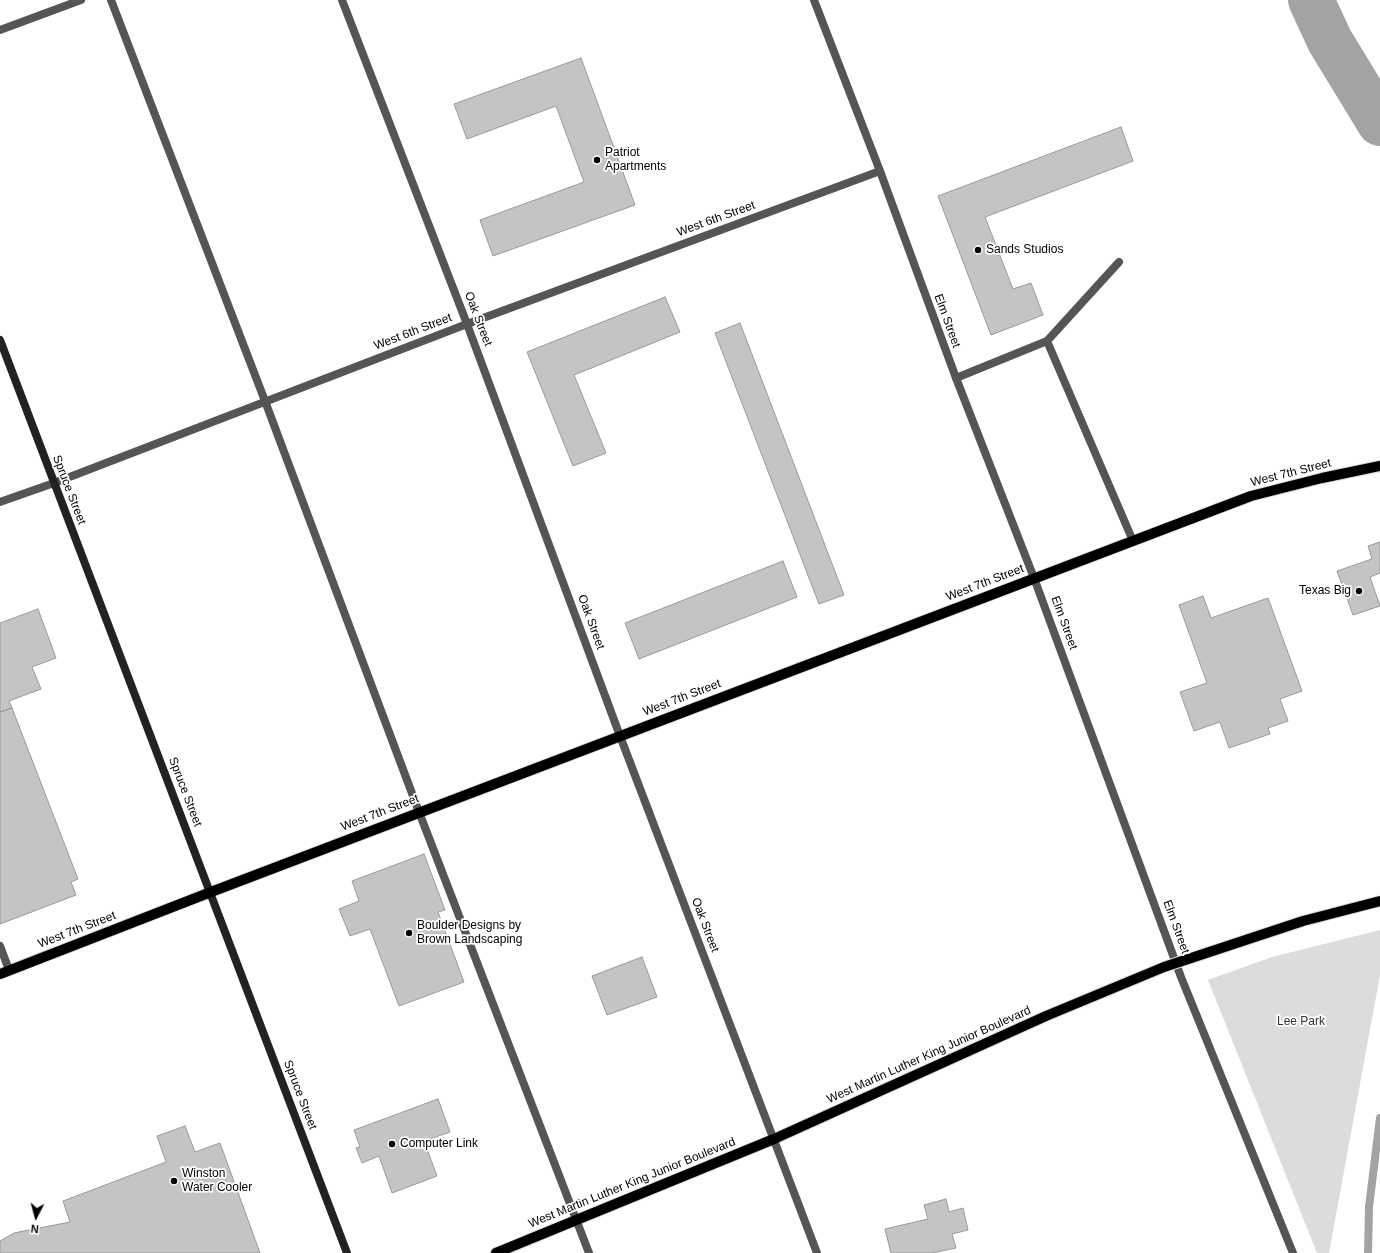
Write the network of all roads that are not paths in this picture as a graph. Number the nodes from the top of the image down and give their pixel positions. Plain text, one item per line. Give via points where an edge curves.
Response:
1 (81, 0) edge
2 (111, 0) edge
3 (342, 0) edge
4 (814, 0) edge
5 (0, 30) edge
6 (880, 171) junction
7 (1119, 262) dead end
8 (467, 324) junction
9 (0, 340) edge
10 (1047, 341) junction
11 (956, 378) junction
12 (265, 402) junction
13 (1380, 466) edge
14 (54, 483) junction
15 (0, 502) edge
16 (1133, 541) junction
17 (1034, 578) junction
18 (620, 736) junction
19 (419, 812) junction
20 (211, 892) junction
21 (1380, 902) edge
22 (0, 946) edge
23 (5, 972) edge
24 (774, 1139) junction
25 (577, 1220) junction
26 (347, 1253) edge
27 (496, 1253) edge
28 (589, 1253) edge
29 (818, 1253) edge
30 (1293, 1253) edge

1 - 5 street
2 - 12 street
3 - 8 street, Oak Street
4 - 6 street, Elm Street
6 - 8 street, West 6th Street
6 - 11 street, Elm Street
7 - 10 street
8 - 12 street, West 6th Street
8 - 18 street, Oak Street
9 - 14 street, Spruce Street
10 - 11 street
10 - 16 street
11 - 17 street, Elm Street
12 - 14 street, West 6th Street
12 - 19 street
13 - 16 main road, West 7th Street via 1251,496
14 - 15 street, West 6th Street
14 - 20 street, Spruce Street
16 - 17 main road, West 7th Street
17 - 18 main road, West 7th Street
17 - 30 street, Elm Street via 1181,977
18 - 19 main road, West 7th Street
18 - 24 street, Oak Street
19 - 20 main road, West 7th Street
19 - 25 street
20 - 23 main road, West 7th Street
20 - 26 street, Spruce Street
21 - 24 main road, West Martin Luther King Junior Boulevard, bridge via 1303,921 1164,967 1046,1016
22 - 23 street
24 - 25 main road, West Martin Luther King Junior Boulevard
24 - 29 street, Oak Street
25 - 27 main road, West Martin Luther King Junior Boulevard
25 - 28 street

